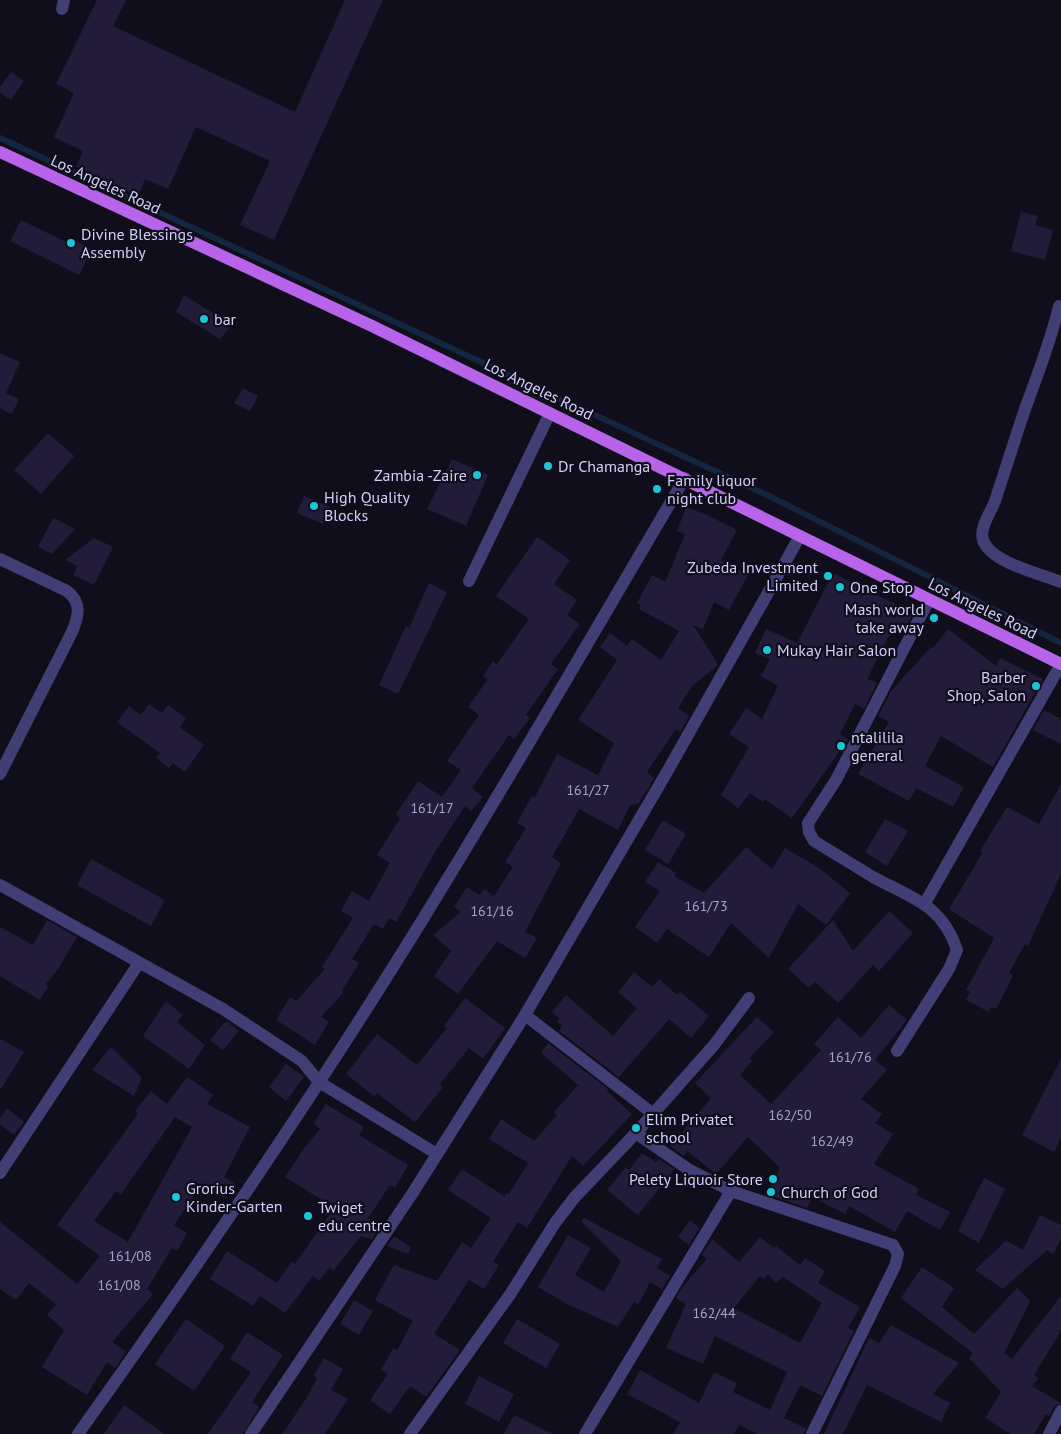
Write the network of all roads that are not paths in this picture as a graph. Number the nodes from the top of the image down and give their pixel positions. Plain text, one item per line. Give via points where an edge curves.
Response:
1 (0, 152) edge
2 (1059, 306) dead end
3 (550, 413) junction
4 (685, 478) junction
5 (800, 536) junction
6 (0, 559) edge
7 (469, 581) dead end
8 (1061, 582) edge
9 (929, 600) junction
10 (1061, 664) edge
11 (0, 774) edge
12 (0, 885) edge
13 (925, 903) junction
14 (139, 963) junction
15 (749, 998) dead end
16 (525, 1015) junction
17 (897, 1051) dead end
18 (320, 1082) junction
19 (652, 1114) junction
20 (636, 1133) junction
21 (436, 1154) junction
22 (0, 1173) edge
23 (732, 1192) junction
24 (1061, 1412) edge
25 (78, 1434) edge
26 (251, 1434) edge
27 (410, 1434) edge
28 (585, 1434) edge
29 (812, 1434) edge
30 (1049, 1434) edge

1 - 3 main road, Los Angeles Road
2 - 8 street via 1050,344 982,530 982,539 988,549 1002,560
3 - 4 main road, Los Angeles Road
3 - 7 street
4 - 5 main road, Los Angeles Road
4 - 18 street via 424,918
5 - 9 main road, Los Angeles Road
5 - 16 street
6 - 11 street via 67,591 79,607 72,632
9 - 10 main road, Los Angeles Road
9 - 13 street via 836,780 808,823 814,841
10 - 13 street
12 - 14 street
13 - 17 street via 952,934 957,950 949,969
14 - 18 street via 223,1009 274,1042 302,1062
14 - 22 street
15 - 19 street via 714,1045
16 - 19 street
16 - 21 street
18 - 21 street
18 - 25 street
19 - 20 street
20 - 23 street via 688,1169
20 - 27 street via 574,1198
21 - 26 street
23 - 28 street
23 - 29 street via 893,1245 898,1254 896,1266
24 - 30 street

